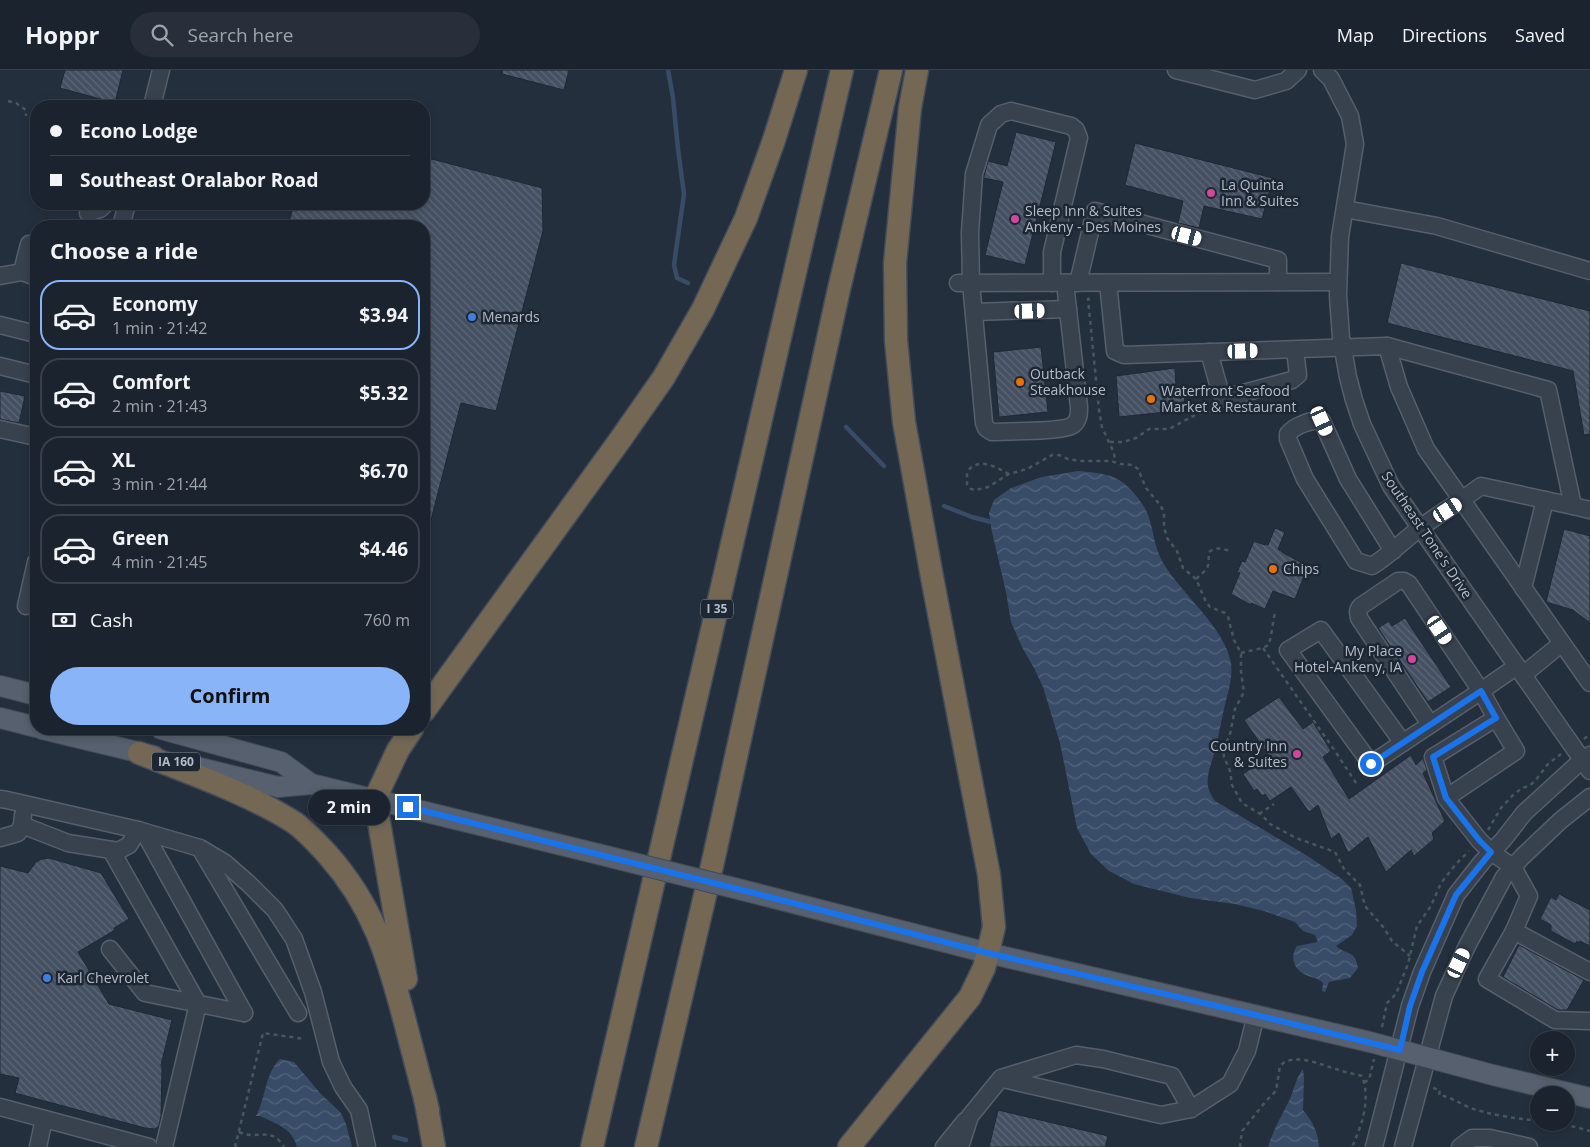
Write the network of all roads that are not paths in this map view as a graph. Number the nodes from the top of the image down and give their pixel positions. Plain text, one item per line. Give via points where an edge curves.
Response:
1 (161, 70) edge
2 (796, 70) edge
3 (842, 70) edge
4 (891, 70) edge
5 (917, 70) edge
6 (1176, 70) edge
7 (1298, 70) edge
8 (1322, 70) edge
9 (154, 100) edge
10 (1345, 208) junction
11 (97, 210) edge
12 (88, 213) dead end
13 (29, 244) dead end
14 (1590, 271) edge
15 (29, 274) edge
16 (0, 276) edge
17 (1278, 282) junction
18 (1338, 282) junction
19 (965, 283) junction
20 (1065, 283) junction
21 (1108, 289) junction
22 (1068, 310) junction
23 (974, 312) junction
24 (0, 325) edge
25 (30, 332) edge
26 (1387, 346) junction
27 (1343, 348) junction
28 (1295, 350) junction
29 (1209, 352) junction
30 (0, 366) edge
31 (30, 373) edge
32 (0, 429) edge
33 (30, 436) edge
34 (1545, 500) junction
35 (1461, 501) junction
36 (1573, 506) junction
37 (1590, 510) edge
38 (1420, 528) junction
39 (1393, 551) junction
40 (30, 588) edge
41 (1523, 588) junction
42 (26, 606) dead end
43 (1562, 643) junction
44 (1520, 671) junction
45 (1590, 683) edge
46 (0, 686) edge
47 (1481, 691) junction
48 (30, 694) edge
49 (430, 703) edge
50 (0, 718) edge
51 (1496, 718) junction
52 (1430, 724) junction
53 (30, 726) edge
54 (66, 735) edge
55 (183, 735) edge
56 (408, 735) edge
57 (1403, 743) junction
58 (139, 753) junction
59 (1587, 762) edge
60 (311, 784) junction
61 (1590, 797) edge
62 (1446, 798) junction
63 (0, 799) edge
64 (376, 799) junction
65 (25, 804) junction
66 (22, 825) junction
67 (141, 831) junction
68 (0, 838) edge
69 (200, 848) junction
70 (111, 850) junction
71 (1491, 852) junction
72 (1513, 867) junction
73 (1514, 931) junction
74 (110, 949) dead end
75 (988, 953) junction
76 (1590, 972) edge
77 (198, 1004) junction
78 (298, 1012) dead end
79 (1256, 1015) junction
80 (1590, 1021) edge
81 (1400, 1050) junction
82 (1427, 1057) junction
83 (1001, 1078) junction
84 (1590, 1098) edge
85 (0, 1107) edge
86 (1191, 1109) junction
87 (428, 1110) junction
88 (970, 1116) junction
89 (44, 1119) junction
90 (38, 1147) edge
91 (149, 1147) edge
92 (164, 1147) edge
93 (367, 1147) edge
94 (434, 1147) edge
95 (592, 1147) edge
96 (646, 1147) edge
97 (850, 1147) edge
98 (944, 1147) edge
99 (960, 1147) edge
100 (1374, 1147) edge
101 (1403, 1147) edge
102 (1460, 1147) edge
103 (1529, 1147) edge

1 - 9 street
2 - 49 highway via 746,218 703,310 664,377
3 - 95 highway, I 35
4 - 96 highway
5 - 75 highway via 910,108 895,263 896,340 904,422 989,876 994,927
6 - 7 street via 1255,90 1286,81
8 - 10 street, Southeast Tone's Drive via 1331,79 1350,116 1355,144
10 - 14 street via 1438,226
10 - 18 street, Southeast Tone's Drive
11 - 12 street
13 - 15 street
15 - 16 street
17 - 18 street
17 - 20 street via 1278,260 1095,211
17 - 21 street
18 - 27 street, Southeast Tone's Drive
19 - 20 street
19 - 20 street via 974,174 989,125 1001,114 1011,111 1071,126 1079,138 1052,252
19 - 23 street
20 - 21 street
20 - 22 street
21 - 29 street via 1115,351 1124,355
22 - 23 street
22 - 23 street via 1079,407 1077,421 1067,428 992,432 984,423
24 - 25 street
26 - 27 street
26 - 35 street via 1399,387 1426,449
26 - 36 street via 1548,390
27 - 28 street
27 - 38 street, Southeast Tone's Drive via 1362,424 1391,486
28 - 29 street
28 - 29 street via 1298,375 1292,380 1225,398 1220,392
30 - 31 street
32 - 33 street
34 - 35 street via 1481,486
34 - 36 street
34 - 41 street
35 - 38 street
35 - 41 street
36 - 37 street
38 - 39 street
38 - 44 street, Southeast Tone's Drive
39 - 39 street via 1372,566 1356,561 1305,479 1288,439 1291,430 1316,420 1322,421 1348,479
40 - 42 street
41 - 43 street
43 - 44 street
43 - 45 street
44 - 47 street
44 - 59 street, Southeast Tone's Drive via 1572,746
46 - 48 main road
47 - 51 street
47 - 52 street
47 - 52 street via 1409,584 1398,581 1361,606 1359,618
50 - 53 main road
51 - 62 street via 1433,757
51 - 62 street via 1516,750
52 - 57 street
54 - 58 main road, IA 160
55 - 60 main road, IA 160 via 281,762
56 - 64 highway
57 - 57 street via 1371,764 1288,650 1321,630
58 - 60 main road, IA 160 via 278,787
58 - 87 highway via 262,804 296,824 338,867 356,891 382,944
59 - 71 street via 1524,813
60 - 64 main road, IA 160
61 - 72 street
62 - 71 street
63 - 65 street
64 - 75 main road, IA 160, bridge
64 - 87 highway
65 - 66 street
65 - 67 street
66 - 68 street via 18,833
66 - 70 street via 68,843
67 - 69 street
67 - 70 street via 129,845 118,851
67 - 77 street via 244,1012
69 - 78 street
69 - 93 street via 225,863 249,884 275,910 294,939 313,992 331,1062 359,1110
70 - 77 street
71 - 72 street
71 - 81 street via 1456,895 1422,972
72 - 73 street via 1529,896
72 - 82 street via 1504,877 1467,946 1444,996
73 - 76 street
73 - 80 street via 1486,979 1555,1020
74 - 77 street via 145,994
75 - 79 main road
75 - 97 highway via 970,996
77 - 92 street
79 - 81 main road
79 - 86 street via 1247,1051 1230,1084
81 - 82 main road
81 - 100 street
82 - 84 main road
82 - 101 street
83 - 86 street via 1161,1115
83 - 86 street via 1076,1055 1103,1058 1172,1076
83 - 88 street
85 - 89 street
87 - 94 highway
88 - 98 street
88 - 99 street
89 - 90 street
89 - 91 street
102 - 103 street via 1472,1138 1490,1138

